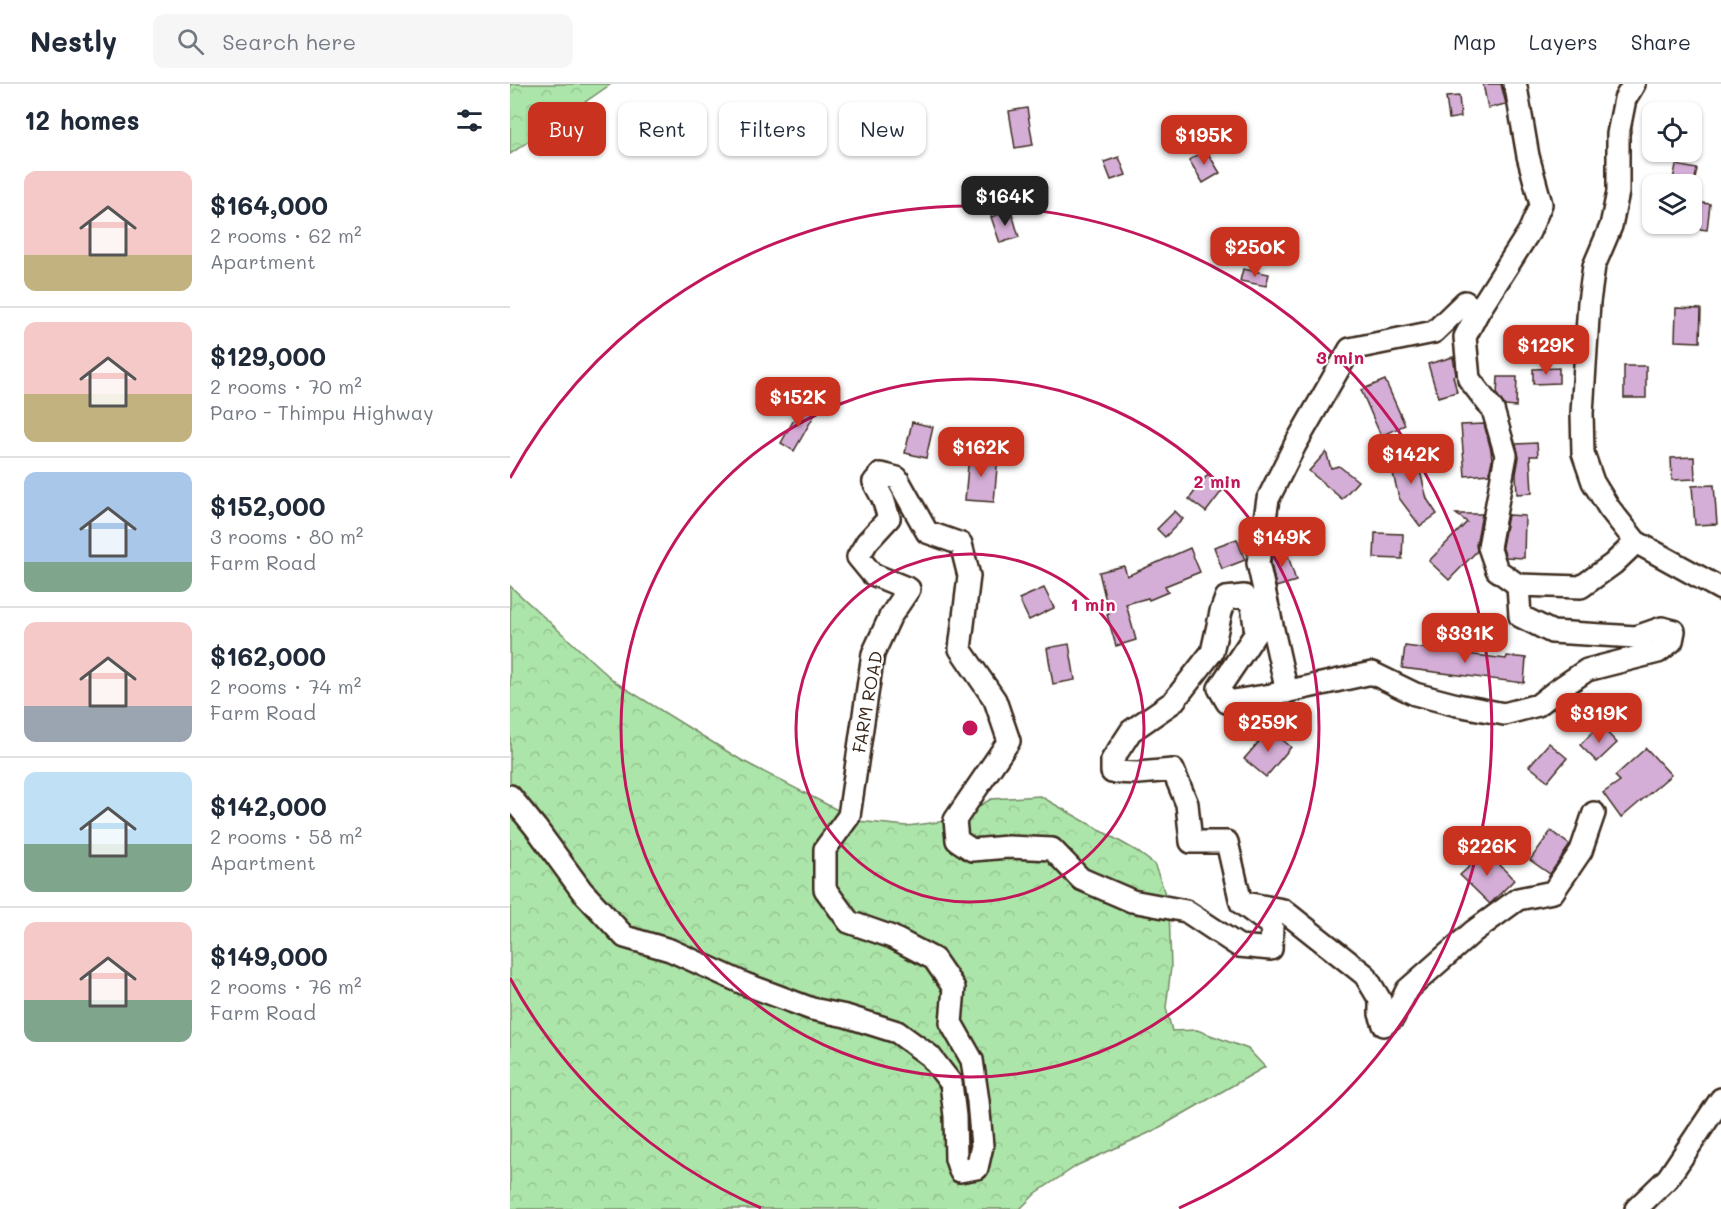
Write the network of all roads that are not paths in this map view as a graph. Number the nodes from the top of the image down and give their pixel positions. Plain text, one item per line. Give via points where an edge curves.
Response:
1 (1514, 84) edge
2 (1634, 84) edge
3 (1478, 312) junction
4 (1636, 542) junction
5 (1518, 585) junction
6 (1721, 589) edge
7 (1287, 692) junction
8 (510, 796) edge
9 (1594, 813) dead end
10 (1241, 903) junction
11 (1721, 1100) edge
12 (1636, 1209) edge

1 - 3 street via 1541,204 1529,232
2 - 4 street via 1625,99 1618,134 1618,192 1611,226 1594,266 1582,413 1583,453 1593,482
3 - 5 street via 1465,337 1470,379 1493,410 1506,454 1489,547 1497,570
3 - 7 street via 1465,302 1434,332 1350,349 1295,445 1268,499 1258,564
4 - 5 street via 1581,587
4 - 6 street
5 - 7 street via 1520,616 1552,632 1636,637 1662,628 1674,631 1672,641 1658,652 1587,670 1538,705 1504,714 1415,694 1372,673
7 - 10 street via 1227,702 1219,688 1256,633 1252,605 1244,596 1226,598 1212,652 1173,702 1131,731 1112,760 1112,772 1173,770 1187,804 1191,842 1227,842
8 - 10 street, FARM ROAD via 582,891 625,937 670,950 812,1009 897,1032 930,1056 951,1083 960,1171 977,1168 982,1146 978,1101 972,1060 951,1023 954,988 934,959 891,937 849,922 825,889 825,849 849,816 873,654 890,617 909,589 872,574 858,557 889,518 874,482 881,474 897,478 927,532 961,544 969,576 960,649 995,700 1010,741 955,820 957,840 972,850 1052,849 1081,879 1132,901 1186,911 1239,946 1271,949 1272,926
9 - 10 street via 1581,851 1553,892 1518,899 1474,931 1407,990 1393,1018 1384,1025 1380,1000 1365,975 1283,910
11 - 12 street via 1668,1178

